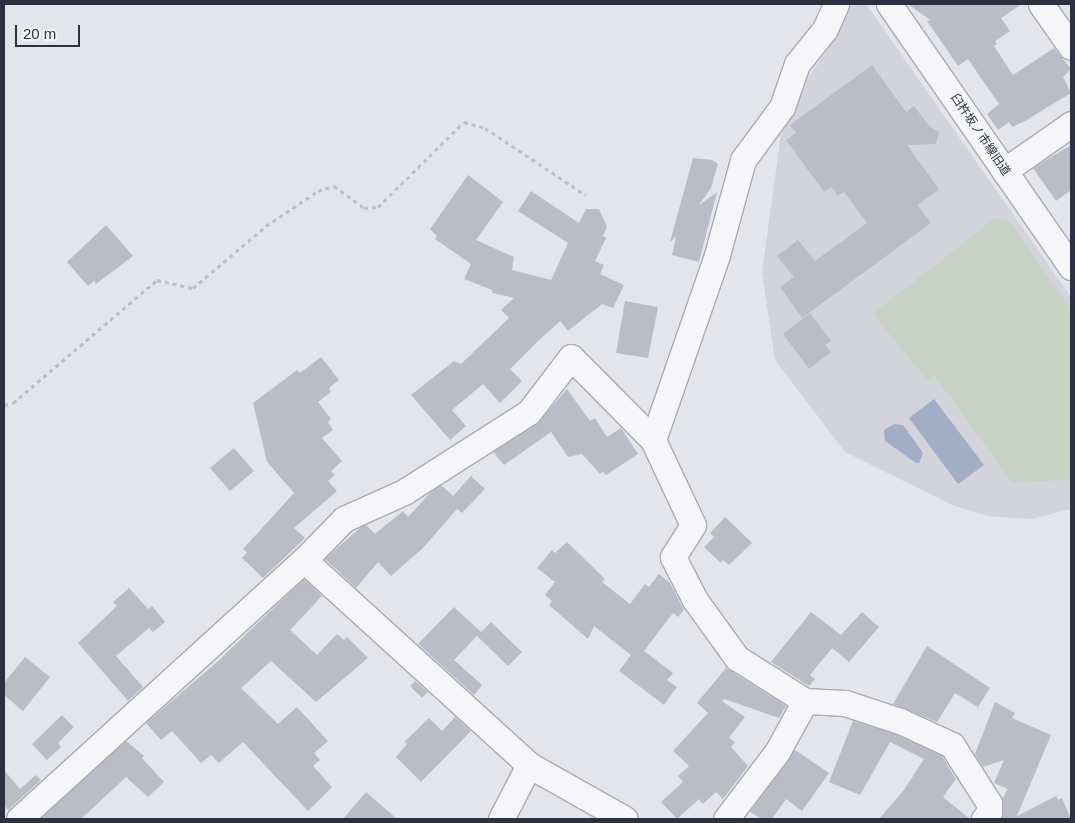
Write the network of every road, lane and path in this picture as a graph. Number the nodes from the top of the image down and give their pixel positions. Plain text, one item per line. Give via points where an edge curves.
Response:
1 (836, 4) edge
2 (889, 4) edge
3 (1043, 4) edge
4 (1071, 48) edge
5 (1071, 124) edge
6 (1004, 171) junction
7 (586, 195) dead end
8 (1071, 267) edge
9 (4, 405) edge
10 (652, 440) junction
11 (304, 560) junction
12 (805, 701) junction
13 (529, 765) junction
14 (19, 819) edge
15 (500, 819) edge
16 (625, 819) edge
17 (726, 819) edge
18 (984, 819) edge

1 - 10 street via 825,29 797,64 782,107 743,160 717,255
2 - 6 street, 臼杵坂ノ市線旧道
3 - 4 street
5 - 6 street
6 - 8 street, 臼杵坂ノ市線旧道
7 - 9 path via 485,128 464,122 378,207 364,208 334,186 318,191 266,226 193,288 157,280 13,403
10 - 11 street via 571,357 529,412 404,492 344,519
10 - 12 street via 693,525 673,557 695,600 737,658
11 - 13 street
11 - 14 street
12 - 17 street via 777,752
12 - 18 street via 845,703 900,721 952,745 989,803 989,812
13 - 15 street
13 - 16 street

